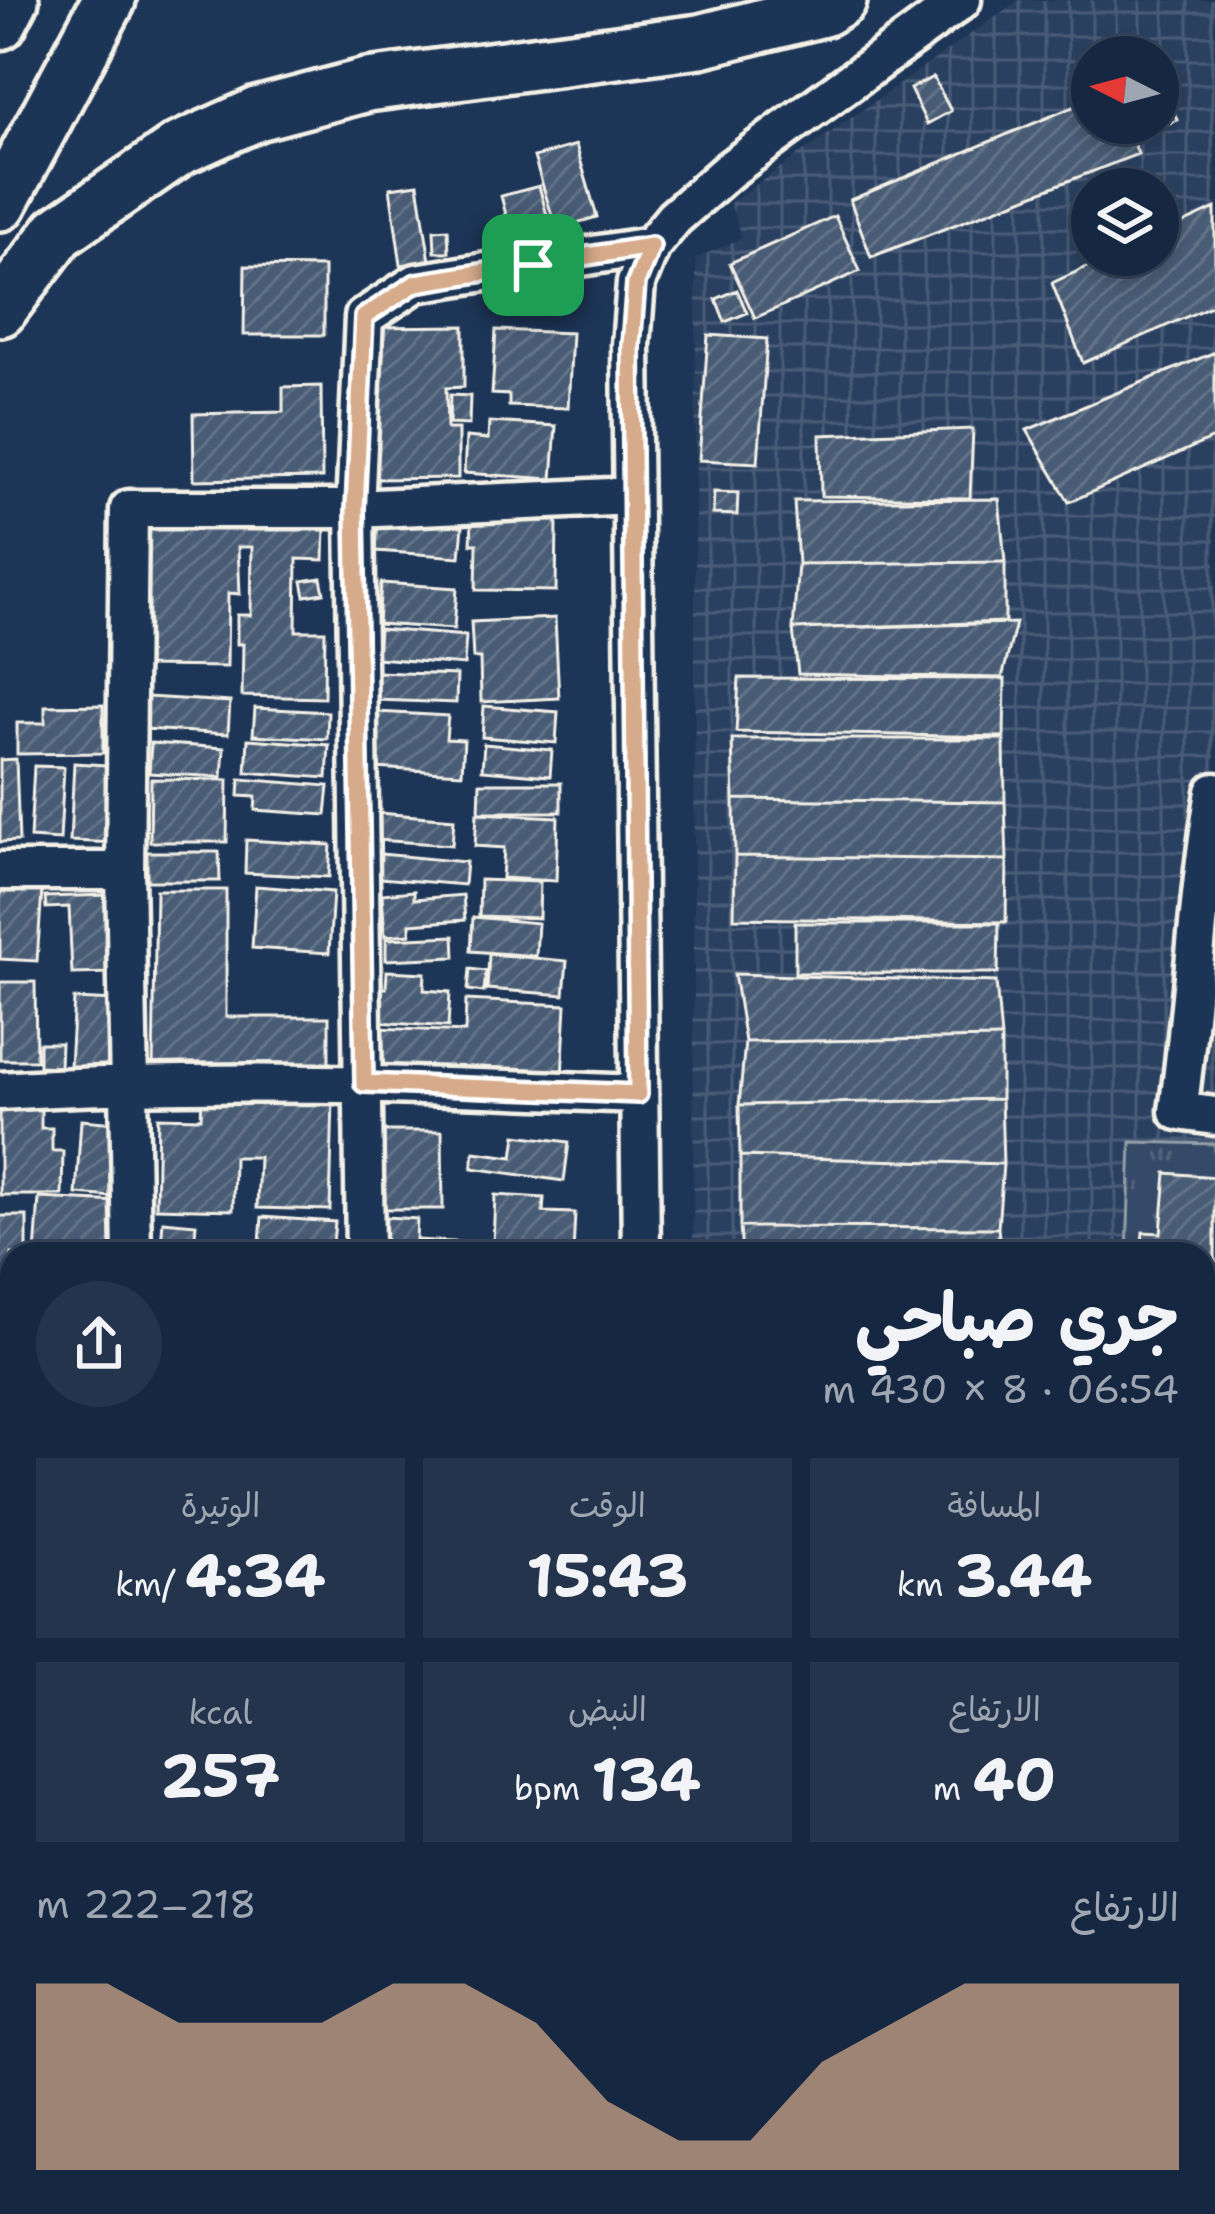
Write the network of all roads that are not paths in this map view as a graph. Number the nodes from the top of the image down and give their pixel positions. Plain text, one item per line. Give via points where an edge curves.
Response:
1 (12, 0) edge
2 (109, 0) edge
3 (840, 0) edge
4 (962, 0) edge
5 (0, 23) edge
6 (0, 204) edge
7 (651, 246) junction
8 (0, 310) edge
9 (632, 496) junction
10 (355, 509) junction
11 (1215, 792) edge
12 (0, 871) edge
13 (125, 871) junction
14 (1204, 1005) edge
15 (130, 1083) junction
16 (364, 1083) junction
17 (0, 1091) edge
18 (638, 1094) junction
19 (1215, 1117) edge
20 (132, 1242) edge
21 (365, 1242) edge
22 (641, 1242) edge

1 - 5 highway
2 - 6 highway
3 - 8 highway via 700,40 367,85 257,113 179,149 59,232
4 - 7 street via 729,170
7 - 9 street via 636,283 631,345
7 - 10 street via 416,283 364,317
9 - 10 street
9 - 18 street
10 - 13 street via 129,509
10 - 16 street
11 - 14 street via 1204,856
12 - 13 street
13 - 15 street
14 - 19 street via 1178,1112
15 - 16 street
15 - 17 street
15 - 20 street
16 - 18 street
16 - 21 street
18 - 22 street

